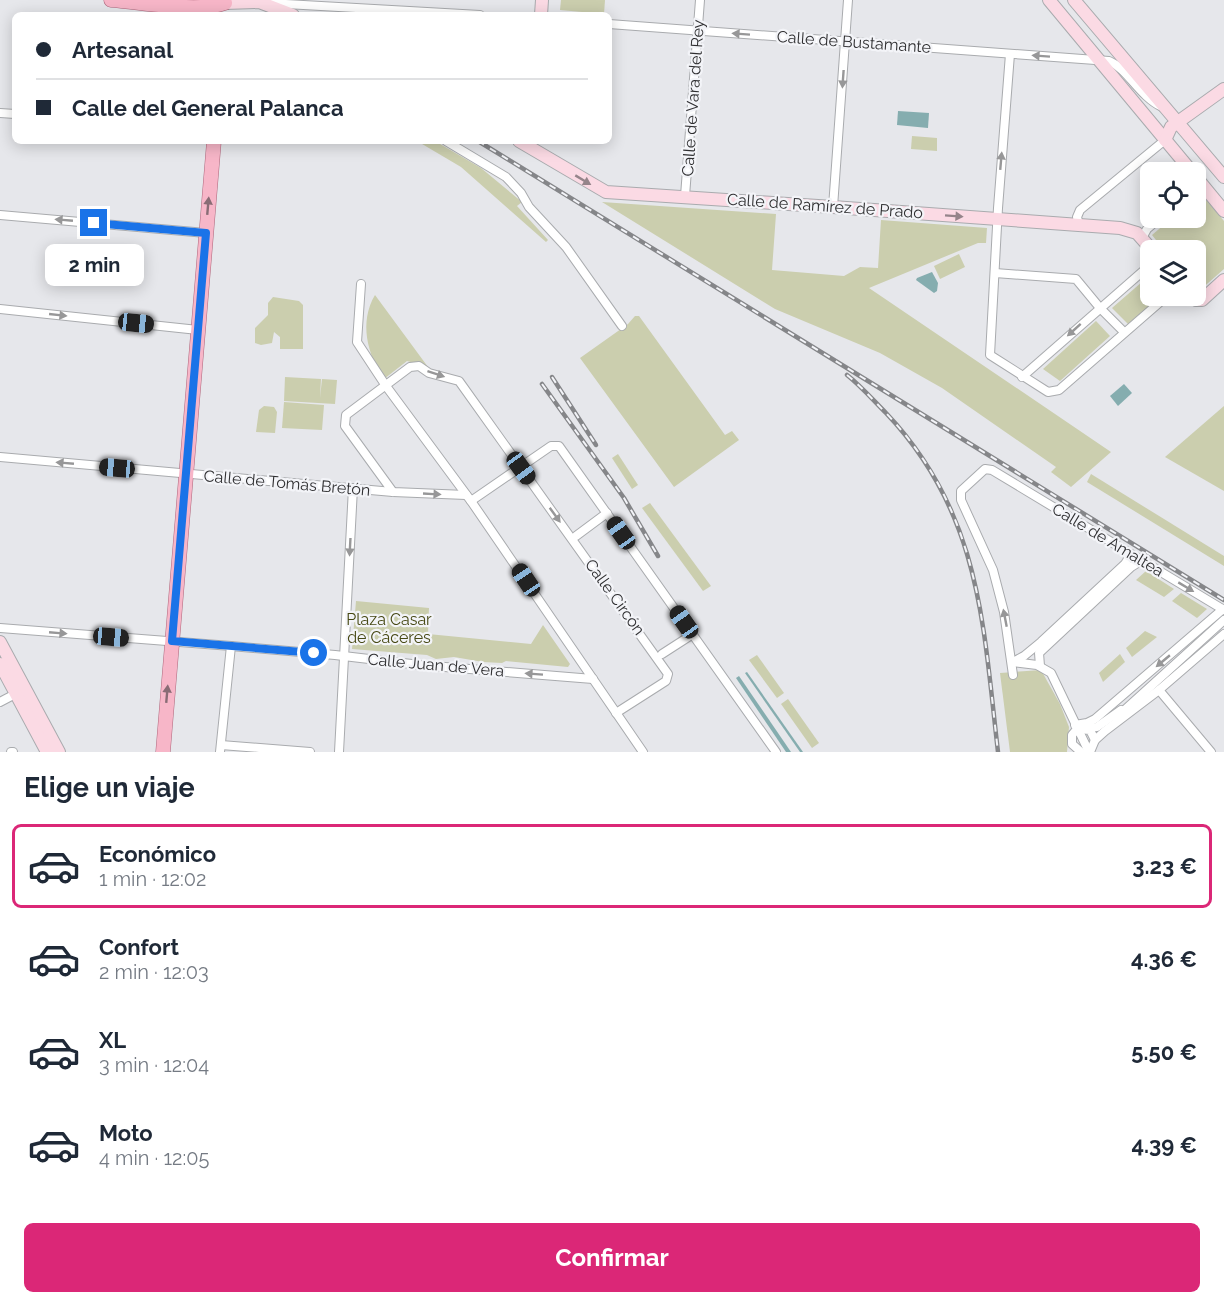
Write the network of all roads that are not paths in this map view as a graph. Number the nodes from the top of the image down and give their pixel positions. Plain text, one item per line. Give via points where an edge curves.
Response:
1 (111, 0) edge
2 (700, 0) edge
3 (848, 0) edge
4 (1049, 0) edge
5 (1074, 0) edge
6 (259, 2) junction
7 (311, 2) edge
8 (225, 6) edge
9 (387, 8) edge
10 (285, 12) edge
11 (440, 12) edge
12 (612, 24) edge
13 (698, 30) junction
14 (845, 41) junction
15 (1010, 54) junction
16 (1099, 60) junction
17 (1224, 89) edge
18 (1165, 108) junction
19 (1177, 122) junction
20 (1165, 140) junction
21 (213, 144) edge
22 (451, 144) edge
23 (533, 145) edge
24 (1182, 162) edge
25 (1224, 177) edge
26 (1206, 191) edge
27 (685, 196) junction
28 (833, 207) junction
29 (1224, 211) edge
30 (0, 214) edge
31 (997, 219) junction
32 (1079, 225) junction
33 (1149, 228) edge
34 (206, 233) junction
35 (1142, 238) joint
36 (995, 273) junction
37 (1140, 274) edge
38 (1224, 280) edge
39 (361, 284) dead end
40 (1206, 296) edge
41 (1155, 306) edge
42 (1100, 308) junction
43 (0, 309) edge
44 (622, 326) dead end
45 (198, 330) junction
46 (1124, 332) junction
47 (1022, 377) junction
48 (386, 386) junction
49 (0, 457) edge
50 (521, 468) junction
51 (186, 474) junction
52 (353, 488) junction
53 (393, 492) junction
54 (469, 498) junction
55 (607, 513) junction
56 (576, 536) dead end
57 (1127, 552) junction
58 (1144, 562) junction
59 (1224, 609) edge
60 (1224, 620) edge
61 (0, 628) edge
62 (693, 634) junction
63 (1224, 634) edge
64 (172, 641) junction
65 (0, 642) edge
66 (231, 646) junction
67 (662, 654) dead end
68 (344, 656) junction
69 (1013, 662) junction
70 (0, 664) edge
71 (1040, 666) junction
72 (1013, 675) dead end
73 (593, 679) junction
74 (1159, 690) junction
75 (20, 691) junction
76 (0, 702) edge
77 (1127, 706) junction
78 (616, 714) junction
79 (1111, 726) junction
80 (1080, 728) junction
81 (1095, 740) junction
82 (220, 748) edge
83 (47, 752) edge
84 (59, 752) edge
85 (163, 752) edge
86 (310, 752) edge
87 (339, 752) edge
88 (643, 752) edge
89 (776, 752) edge
90 (1081, 752) edge
91 (1090, 752) edge
92 (1211, 752) edge

1 - 8 main road
2 - 13 street, Calle de Vara del Rey
3 - 14 street
4 - 16 main road
5 - 18 main road
6 - 7 street
6 - 8 main road
6 - 10 main road
7 - 9 street
9 - 11 street
12 - 13 street, Calle de Bustamante
14 -> 13 street, Calle de Bustamante
13 - 27 street, Calle de Vara del Rey
14 - 15 street, Calle de Bustamante
14 -> 28 street
16 -> 15 street, Calle de Bustamante
31 -> 15 street
16 - 18 street via 1114,64 1146,98
16 - 20 main road
17 - 19 main road
18 - 19 main road
19 - 20 main road
19 - 25 main road
20 - 24 main road
20 - 32 street via 1080,210
34 -> 21 main road
22 - 44 street via 506,177 566,248
23 -> 27 main road, Calle de Ramírez de Prado via 602,191
26 - 29 main road
27 - 28 main road, Calle de Ramírez de Prado
28 -> 31 main road, Calle de Ramírez de Prado
34 -> 30 street
31 - 32 main road, Calle de Ramírez de Prado
31 - 36 street
32 - 35 main road, Calle de Ramírez de Prado via 1125,229
33 - 35 street
34 - 45 main road
36 - 42 street via 1076,279
36 - 47 street via 989,353
37 - 42 street
38 - 40 main road
39 - 48 street via 357,342
41 - 46 street
42 - 46 street
42 -> 47 street
43 -> 45 street
45 - 51 main road
46 - 47 street via 1059,390 1048,393
48 -> 50 street via 419,366 429,373 459,381
48 - 53 street via 346,415 345,426
48 - 54 street
51 -> 49 street, Calle de Tomás Bretón
50 - 54 street
50 - 55 street via 551,446 559,446
50 -> 78 street, Calle Circón via 668,674 666,681
51 - 52 street, Calle de Tomás Bretón
51 - 64 main road
52 - 53 street, Calle de Tomás Bretón
52 -> 68 street
53 -> 54 street, Calle de Tomás Bretón
54 - 73 street
55 - 56 street
55 - 62 street
57 - 58 street, Calle de Amaltea
57 - 69 street via 1125,564 1041,642
69 -> 57 street, Calle de Amaltea via 993,570 960,496 982,470 992,470
58 -> 59 street, Calle de Amaltea
58 - 71 street via 1131,567 1039,652
59 -> 80 street
60 - 77 street
61 -> 64 street, Calle Juan de Vera
62 - 67 street
62 - 89 street
63 - 74 street
64 - 66 street, Calle Juan de Vera
85 -> 64 main road
65 - 75 main road
66 - 68 street, Calle Juan de Vera
66 - 82 street
73 -> 68 street, Calle Juan de Vera
68 - 87 street
69 - 71 street
69 - 72 street
70 - 75 main road
71 - 80 street via 1051,673
73 - 78 street
74 - 79 street
74 - 92 street
75 - 76 street
75 - 83 main road
75 - 84 main road
77 - 79 street
77 - 80 street via 1097,727
78 - 88 street
79 - 81 street
80 - 81 street via 1092,732
80 - 90 street via 1072,735 1071,744
80 - 91 street
81 - 91 street
82 - 86 street

